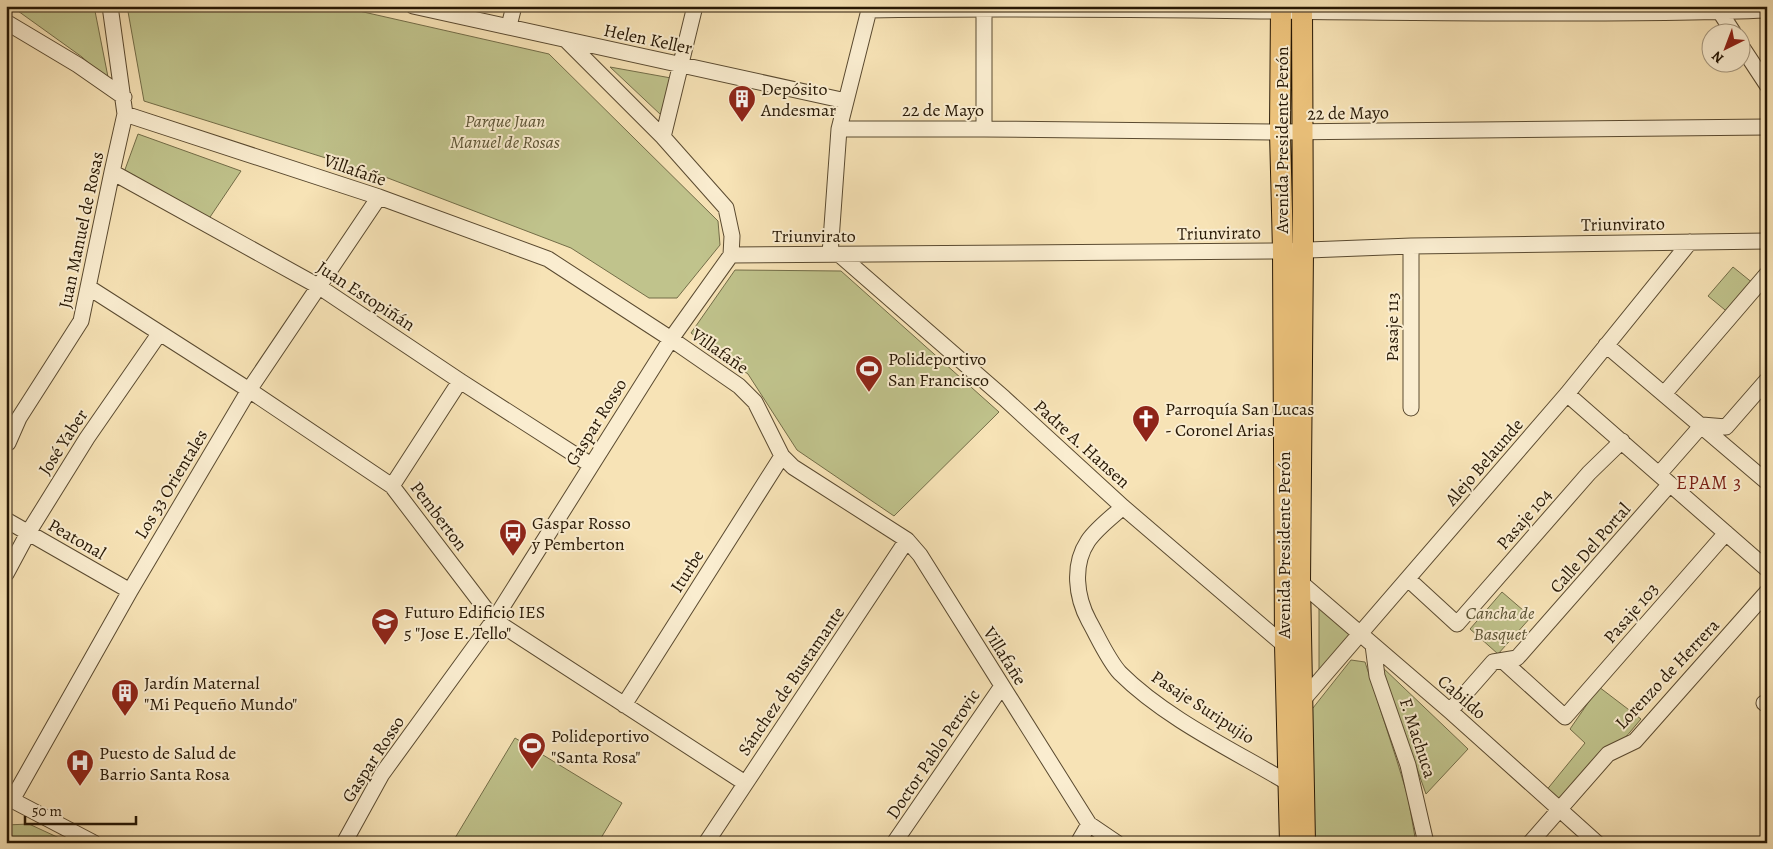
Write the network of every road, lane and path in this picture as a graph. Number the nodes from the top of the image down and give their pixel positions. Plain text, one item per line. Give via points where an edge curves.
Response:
1 (110, 6) edge
2 (413, 6) edge
3 (514, 6) edge
4 (695, 6) edge
5 (984, 7) edge
6 (870, 8) edge
7 (1282, 9) edge
8 (1302, 9) edge
9 (1712, 10) edge
10 (1767, 10) edge
11 (6, 22) edge
12 (1723, 22) edge
13 (509, 26) junction
14 (567, 41) junction
15 (1750, 59) edge
16 (681, 66) junction
17 (1767, 85) edge
18 (124, 97) junction
19 (846, 101) junction
20 (126, 114) junction
21 (1767, 127) edge
22 (839, 129) junction
23 (984, 129) junction
24 (1280, 132) junction
25 (1302, 132) junction
26 (663, 137) junction
27 (112, 172) junction
28 (379, 197) junction
29 (1767, 241) edge
30 (1690, 242) junction
31 (1411, 246) junction
32 (1293, 251) junction
33 (731, 255) junction
34 (835, 255) junction
35 (1767, 274) edge
36 (318, 286) junction
37 (88, 287) junction
38 (159, 334) junction
39 (671, 339) junction
40 (1606, 345) junction
41 (1767, 380) edge
42 (460, 381) junction
43 (249, 390) junction
44 (1567, 394) junction
45 (1664, 394) junction
46 (1411, 408) dead end
47 (13, 420) edge
48 (1702, 425) junction
49 (1622, 441) junction
50 (7, 443) edge
51 (782, 456) junction
52 (591, 465) junction
53 (1665, 479) junction
54 (1767, 482) edge
55 (392, 486) junction
56 (1124, 507) junction
57 (6, 520) edge
58 (28, 533) junction
59 (1726, 534) junction
60 (907, 540) junction
61 (1767, 569) edge
62 (6, 574) edge
63 (1408, 579) junction
64 (1300, 582) junction
65 (130, 590) junction
66 (1767, 592) edge
67 (494, 620) junction
68 (1360, 634) junction
69 (1285, 644) junction
70 (1374, 645) junction
71 (1301, 659) junction
72 (1503, 661) junction
73 (1002, 686) junction
74 (1302, 701) junction
75 (624, 705) junction
76 (1450, 711) junction
77 (745, 784) junction
78 (1297, 788) junction
79 (9, 801) edge
80 (1560, 809) junction
81 (1089, 824) junction
82 (94, 843) edge
83 (344, 843) edge
84 (706, 843) edge
85 (894, 843) edge
86 (1078, 843) edge
87 (1117, 843) edge
88 (1290, 843) edge
89 (1305, 843) edge
90 (1426, 843) edge
91 (1530, 843) edge
92 (1598, 843) edge

1 - 18 street, Juan Manuel de Rosas
2 - 13 street, Helen Keller
3 - 13 street
4 - 16 street
5 - 6 street
5 - 7 street
5 - 23 street
6 - 19 street
7 - 8 street
7 - 24 main road, Avenida Presidente Perón
8 - 9 street via 1466,14
8 - 25 main road, Avenida Presidente Perón
9 - 10 street
9 - 12 street
11 - 18 street
13 - 14 street, Helen Keller
14 - 16 street, Helen Keller
14 - 26 street
15 - 17 street
16 - 19 street, Helen Keller
16 - 26 street
18 - 20 street, Juan Manuel de Rosas
19 - 22 street
20 - 27 street, Juan Manuel de Rosas
20 - 28 street, Villafañe
21 - 25 street, 22 de Mayo
22 - 23 street, 22 de Mayo
22 - 34 street
23 - 24 street, 22 de Mayo
24 - 25 street, 22 de Mayo
24 - 32 main road, Avenida Presidente Perón
25 - 32 main road, Avenida Presidente Perón
26 - 33 street via 726,208 732,236
27 - 36 street, Juan Estopiñán
27 - 37 street, Juan Manuel de Rosas
28 - 36 street, Los 33 Orientales
28 - 39 street, Villafañe via 548,259
29 - 30 street, Triunvirato
30 - 31 street, Triunvirato
30 - 40 street, Alejo Belaunde
31 - 32 street, Triunvirato
31 - 46 street, Pasaje 113
32 - 34 street, Triunvirato
32 - 64 main road, Avenida Presidente Perón
32 - 69 main road, Avenida Presidente Perón
33 - 34 street, Triunvirato
33 - 39 street, Gaspar Rosso
34 - 56 street, Padre A. Hansen via 1004,398
35 - 45 street
36 - 42 street, Juan Estopiñán
36 - 43 street, Los 33 Orientales
37 - 38 street, Pemberton
37 - 47 street, Juan Manuel de Rosas via 81,321
38 - 43 street, Pemberton
38 - 58 street, José Yaber via 87,438
39 - 51 street, Villafañe via 739,386 755,402
39 - 52 street, Gaspar Rosso
40 - 44 street, Alejo Belaunde
40 - 45 street
41 - 48 street via 1726,427
42 - 52 street, Juan Estopiñán
42 - 55 street
43 - 55 street, Pemberton
43 - 65 street, Los 33 Orientales
44 - 49 street
44 - 63 street, Alejo Belaunde
45 - 48 street
47 - 50 street, Juan Manuel de Rosas
48 - 53 street, Calle Del Portal
48 - 54 street
49 - 53 street
49 - 63 street, Pasaje 104 via 1589,473 1458,624
51 - 60 street, Villafañe via 792,467
51 - 75 street, Iturbe
52 - 67 street, Gaspar Rosso
53 - 59 street
53 - 72 street, Calle Del Portal via 1517,658
55 - 67 street, Pemberton
56 - 69 street, Padre A. Hansen
56 - 78 street, Pasaje Suripujio via 1088,540 1078,566 1078,589 1084,612 1102,645 1119,672 1145,694 1184,722
57 - 58 street, Peatonal
58 - 62 street, José Yaber
58 - 65 street, Peatonal
59 - 61 street
59 - 72 street, Pasaje 103 via 1564,717
60 - 73 street, Villafañe via 920,555
60 - 77 street, Sánchez de Bustamante
63 - 68 street, Alejo Belaunde
64 - 68 street, Cabildo
64 - 71 main road, Avenida Presidente Perón
65 - 79 street, Los 33 Orientales
66 - 80 street, Lorenzo de Herrera via 1634,742 1608,754
67 - 75 street, Pemberton
67 - 83 street, Gaspar Rosso via 382,774
68 - 70 street, Cabildo
68 - 74 street, Alejo Belaunde
69 - 71 street, Padre A. Hansen
69 - 78 main road, Avenida Presidente Perón
70 - 76 street, Cabildo
70 - 90 street, F. Machuca via 1377,676 1408,765
71 - 74 main road, Avenida Presidente Perón
72 - 76 street, Calle Del Portal via 1493,662
73 - 81 street, Villafañe
73 - 85 street, Doctor Pablo Perovic
74 - 78 main road, Avenida Presidente Perón
75 - 77 street, Pemberton
76 - 80 street, Cabildo
77 - 84 street, Sánchez de Bustamante
78 - 88 main road, Avenida Presidente Perón
78 - 89 main road, Avenida Presidente Perón
79 - 82 street
80 - 91 street, Lorenzo de Herrera
80 - 92 street, Cabildo
81 - 86 street
81 - 87 street, Villafañe

